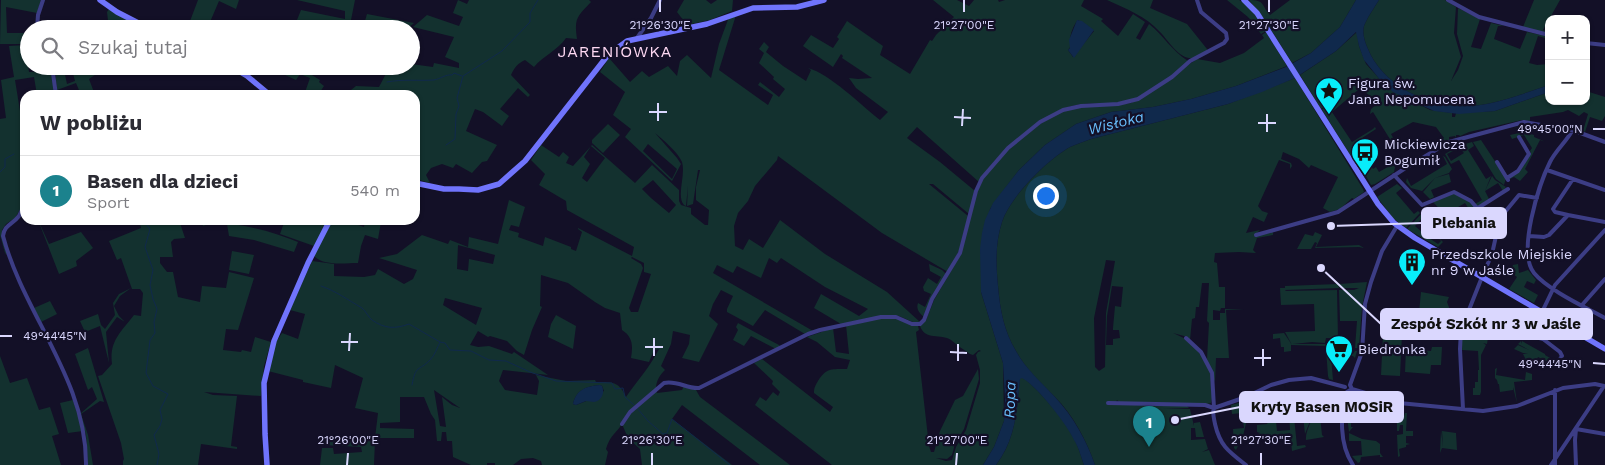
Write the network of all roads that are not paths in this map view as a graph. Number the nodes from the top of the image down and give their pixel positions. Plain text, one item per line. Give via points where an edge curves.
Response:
1 (43, 0) edge
2 (100, 0) edge
3 (660, 0) edge
4 (824, 0) edge
5 (1197, 0) edge
6 (1244, 0) edge
7 (1448, 0) edge
8 (38, 20) edge
9 (133, 20) edge
10 (1545, 34) edge
11 (637, 38) junction
12 (1590, 43) edge
13 (1605, 45) edge
14 (53, 75) edge
15 (245, 75) edge
16 (55, 90) edge
17 (264, 90) edge
18 (1572, 131) junction
19 (1519, 137) dead end
20 (1605, 142) edge
21 (1497, 162) dead end
22 (1547, 170) junction
23 (1394, 175) junction
24 (1573, 179) junction
25 (420, 184) edge
26 (1508, 189) dead end
27 (1605, 190) edge
28 (1369, 191) junction
29 (1537, 198) junction
30 (1477, 208) junction
31 (20, 213) edge
32 (1568, 215) junction
33 (1605, 222) edge
34 (327, 225) edge
35 (1397, 226) junction
36 (1456, 229) dead end
37 (1605, 230) edge
38 (1256, 235) dead end
39 (1529, 236) junction
40 (1482, 277) junction
41 (1605, 279) edge
42 (1553, 288) junction
43 (1582, 304) junction
44 (1542, 312) junction
45 (1605, 318) edge
46 (1555, 319) junction
47 (1524, 334) dead end
48 (1186, 338) dead end
49 (1543, 339) junction
50 (1605, 349) edge
51 (1540, 364) dead end
52 (1604, 385) edge
53 (1348, 388) junction
54 (1555, 390) junction
55 (1108, 403) dead end
56 (1214, 408) junction
57 (1463, 410) junction
58 (622, 424) dead end
59 (1576, 429) junction
60 (1605, 434) edge
61 (1575, 437) junction
62 (1568, 441) junction
63 (1554, 463) edge
64 (86, 465) edge
65 (267, 465) edge
66 (1246, 465) edge
67 (1352, 465) edge
68 (1576, 465) edge

1 - 8 street
2 - 9 street
3 - 11 street
4 - 11 street via 797,7 753,8 708,24
5 - 58 street via 1201,12 1226,32 1224,43 1190,61 1138,99 1063,110 1040,122 1008,148 982,178 960,253 920,324 888,316 808,334 701,388 664,383 630,412
6 - 28 street via 1257,13
7 - 10 street via 1479,17
11 - 25 street via 621,43 608,55 526,161 499,184 485,189 459,190
12 - 13 street
14 - 16 street
15 - 17 street
18 - 20 street
18 - 22 street
18 - 23 street via 1521,123 1443,144
19 - 21 street via 1530,154 1518,171 1507,179
22 - 24 street
22 - 29 street
23 - 28 street
23 - 30 street via 1422,205 1454,192
24 - 27 street
24 - 32 street via 1553,209
26 - 30 street
28 - 35 street
28 - 38 street via 1336,214
29 - 39 street
29 - 40 street via 1519,195 1501,217
30 - 36 street
31 - 64 street via 6,226 3,236 14,270 71,390 84,430
32 - 33 street
32 - 39 street via 1549,236
34 - 65 street via 274,341 264,383
35 - 40 street
35 - 53 street via 1382,251 1371,282 1365,304 1362,351
37 - 42 street
39 - 42 street via 1528,258 1532,269
40 - 44 street
40 - 57 street via 1462,326
41 - 43 street
42 - 43 street
42 - 44 street
43 - 45 street
44 - 46 street
46 - 49 street
46 - 50 street
47 - 49 street
48 - 56 street via 1201,352 1212,374
49 - 51 street via 1562,355 1558,364
52 - 54 street
52 - 59 street
53 - 56 street via 1311,378 1288,380
53 - 57 street via 1397,403
53 - 67 street via 1342,411 1343,436
54 - 57 street via 1513,407
54 - 63 street
55 - 56 street via 1205,405
56 - 66 street via 1220,441
59 - 60 street
59 - 61 street
59 - 62 street
61 - 62 street
61 - 68 street
62 - 63 street

